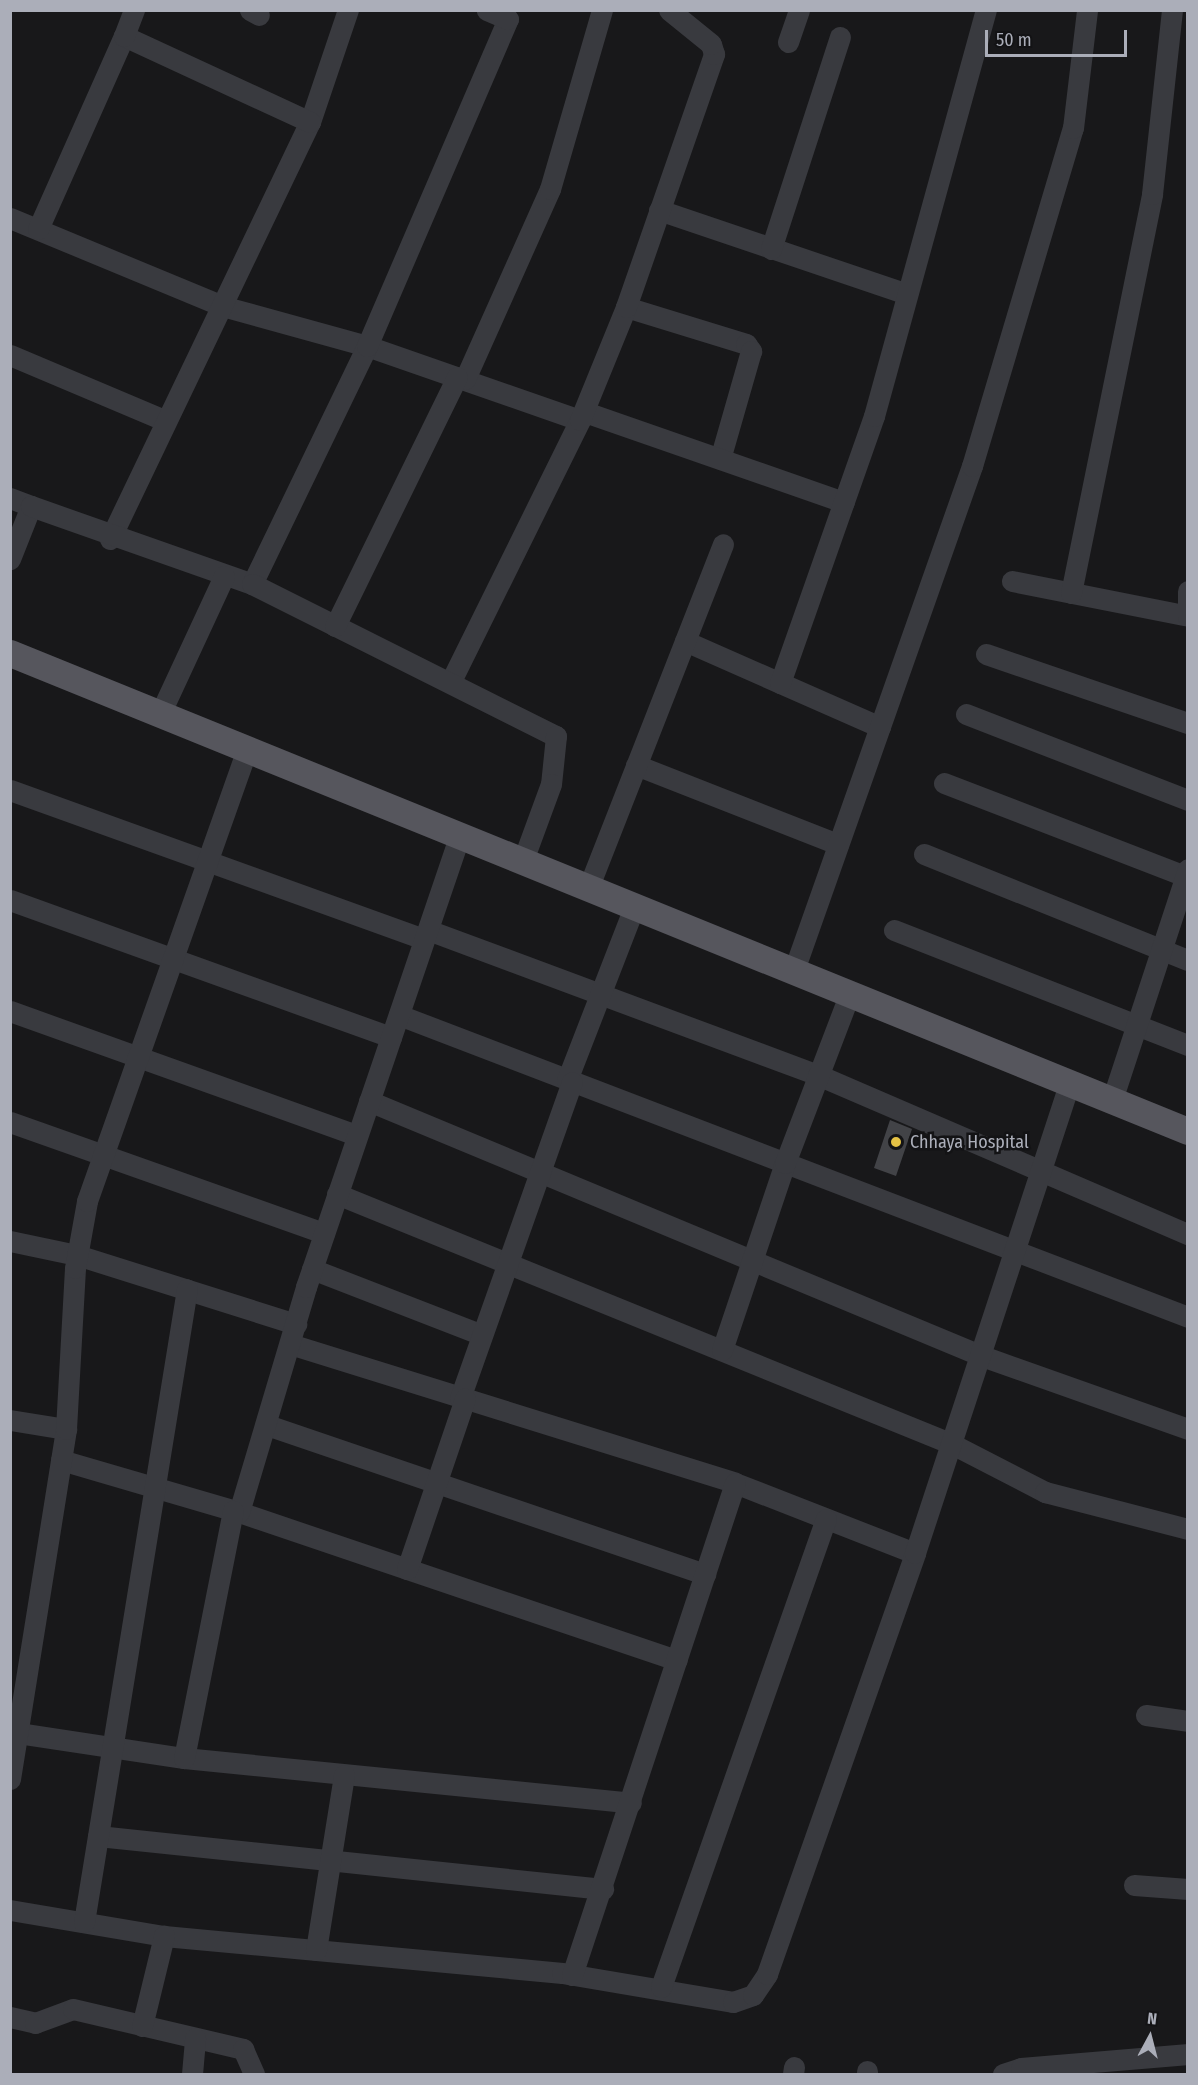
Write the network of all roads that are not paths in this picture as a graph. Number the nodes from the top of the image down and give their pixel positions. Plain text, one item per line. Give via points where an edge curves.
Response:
1 (134, 10) edge
2 (348, 10) edge
3 (487, 10) edge
4 (602, 10) edge
5 (669, 10) edge
6 (799, 10) edge
7 (986, 10) edge
8 (1087, 10) edge
9 (1172, 10) edge
10 (509, 15) edge
11 (124, 36) junction
12 (840, 37) dead end
13 (788, 42) dead end
14 (310, 122) junction
15 (659, 210) junction
16 (10, 218) edge
17 (38, 229) junction
18 (771, 249) junction
19 (907, 294) junction
20 (222, 306) junction
21 (626, 307) junction
22 (367, 346) junction
23 (10, 355) edge
24 (461, 378) junction
25 (582, 416) junction
26 (166, 421) junction
27 (720, 459) junction
28 (10, 498) edge
29 (844, 502) junction
30 (31, 506) junction
31 (110, 539) junction
32 (723, 544) dead end
33 (10, 559) edge
34 (224, 576) junction
35 (1012, 581) dead end
36 (252, 584) junction
37 (1188, 591) edge
38 (1071, 593) junction
39 (1186, 615) edge
40 (335, 626) junction
41 (685, 640) junction
42 (10, 653) edge
43 (986, 654) dead end
44 (450, 683) junction
45 (780, 683) junction
46 (160, 714) junction
47 (966, 714) dead end
48 (1188, 723) edge
49 (880, 727) junction
50 (247, 748) junction
51 (636, 765) junction
52 (944, 783) dead end
53 (10, 790) edge
54 (1188, 800) edge
55 (460, 835) junction
56 (838, 844) junction
57 (924, 854) dead end
58 (206, 860) junction
59 (523, 860) junction
60 (1187, 874) edge
61 (589, 886) junction
62 (10, 900) edge
63 (635, 905) junction
64 (894, 930) dead end
65 (426, 934) junction
66 (1161, 950) junction
67 (172, 956) junction
68 (1188, 960) edge
69 (794, 970) junction
70 (850, 993) junction
71 (600, 994) junction
72 (10, 1011) edge
73 (399, 1015) junction
74 (1136, 1027) junction
75 (391, 1037) junction
76 (1188, 1045) edge
77 (137, 1057) junction
78 (818, 1075) junction
79 (570, 1081) junction
80 (1070, 1082) junction
81 (1112, 1100) junction
82 (369, 1101) junction
83 (10, 1122) edge
84 (1188, 1131) edge
85 (357, 1135) junction
86 (103, 1156) junction
87 (785, 1163) junction
88 (1041, 1173) junction
89 (539, 1176) junction
90 (337, 1194) junction
91 (324, 1233) junction
92 (1188, 1234) edge
93 (10, 1241) edge
94 (1017, 1252) junction
95 (77, 1255) junction
96 (755, 1259) junction
97 (507, 1265) junction
98 (312, 1269) junction
99 (187, 1289) junction
100 (1187, 1314) edge
101 (296, 1324) junction
102 (482, 1335) junction
103 (290, 1344) junction
104 (722, 1350) junction
105 (982, 1356) junction
106 (462, 1398) junction
107 (10, 1420) edge
108 (267, 1425) junction
109 (66, 1428) junction
110 (1188, 1429) edge
111 (952, 1444) junction
112 (60, 1460) junction
113 (435, 1482) junction
114 (735, 1484) junction
115 (152, 1487) junction
116 (236, 1512) junction
117 (826, 1519) junction
118 (1188, 1529) edge
119 (915, 1553) junction
120 (407, 1569) junction
121 (705, 1574) junction
122 (677, 1660) junction
123 (1146, 1716) dead end
124 (1188, 1721) edge
125 (18, 1733) junction
126 (113, 1746) junction
127 (184, 1758) junction
128 (344, 1775) junction
129 (10, 1779) edge
130 (631, 1803) junction
131 (98, 1836) junction
132 (330, 1860) junction
133 (1134, 1885) dead end
134 (1188, 1889) edge
135 (603, 1890) junction
136 (10, 1910) edge
137 (84, 1922) junction
138 (164, 1936) junction
139 (316, 1950) junction
140 (572, 1975) junction
141 (661, 1988) junction
142 (10, 2017) edge
143 (142, 2026) junction
144 (195, 2038) junction
145 (1188, 2054) edge
146 (192, 2074) edge
147 (254, 2074) edge
148 (1003, 2074) edge

1 - 11 street
2 - 14 street
3 - 10 street
4 - 24 street via 550,189
5 - 15 street via 711,44 714,54
6 - 13 street
7 - 19 street
8 - 49 street via 1073,128 972,466
9 - 38 street via 1152,194
10 - 22 street
11 - 14 street
11 - 17 street
12 - 18 street
14 - 20 street
15 - 18 street
15 - 21 street
16 - 17 street
17 - 20 street
18 - 19 street
19 - 29 street
20 - 22 street
20 - 26 street
21 - 25 street
21 - 27 street via 746,344 751,351
22 - 24 street
22 - 36 street
23 - 26 street
24 - 25 street
24 - 40 street
25 - 27 street
25 - 44 street
26 - 31 street
27 - 29 street
28 - 30 street
29 - 45 street
30 - 31 street
30 - 33 street
31 - 34 street
32 - 41 street
34 - 36 street
34 - 46 street
35 - 38 street
36 - 40 street
37 - 39 street
38 - 39 street
40 - 44 street
41 - 45 street
41 - 51 street
42 - 46 main road
43 - 48 street
44 - 59 street via 556,736 551,784
45 - 49 street
46 - 50 main road
47 - 54 street
49 - 56 street
50 - 55 main road
50 - 58 street
51 - 56 street
51 - 61 street
52 - 60 street
53 - 58 street
55 - 59 main road
55 - 65 street
56 - 69 street
57 - 66 street
58 - 65 street
58 - 67 street
59 - 61 main road
60 - 66 street
61 - 63 main road
62 - 67 street
63 - 69 main road
63 - 71 street
64 - 74 street
65 - 71 street
65 - 73 street
66 - 68 street
66 - 74 street
67 - 75 street
67 - 77 street
69 - 70 main road
70 - 78 street
70 - 80 main road
71 - 78 street
71 - 79 street
72 - 77 street
73 - 75 street
73 - 79 street
74 - 76 street
74 - 81 street
75 - 82 street
77 - 85 street
77 - 86 street
78 - 87 street
78 - 88 street
79 - 87 street
79 - 89 street
80 - 81 main road
80 - 88 street
81 - 84 main road
82 - 85 street
82 - 89 street
83 - 86 street
85 - 90 street
86 - 91 street
86 - 95 street
87 - 94 street
87 - 96 street
88 - 92 street
88 - 94 street
89 - 96 street
89 - 97 street
90 - 91 street
90 - 97 street
91 - 98 street
93 - 95 street
94 - 100 street
94 - 105 street
95 - 99 street
95 - 109 street
96 - 104 street
96 - 105 street
97 - 102 street
97 - 104 street
98 - 101 street
98 - 102 street
99 - 101 street
99 - 115 street
101 - 103 street
102 - 106 street
103 - 106 street
103 - 108 street
104 - 111 street
105 - 110 street
105 - 111 street
106 - 113 street
106 - 114 street
107 - 109 street
108 - 113 street
108 - 116 street
109 - 112 street
111 - 118 street via 1045,1492
111 - 119 street
112 - 115 street
112 - 125 street
113 - 120 street
113 - 121 street
114 - 117 street
114 - 121 street
115 - 116 street
115 - 126 street
116 - 120 street
116 - 127 street
117 - 119 street
117 - 141 street
119 - 141 street via 760,1986 734,2002
120 - 122 street
121 - 122 street
122 - 130 street
123 - 124 street
125 - 126 street
125 - 129 street
126 - 127 street
126 - 131 street
127 - 128 street
128 - 130 street
128 - 132 street
130 - 135 street
131 - 132 street
131 - 137 street
132 - 135 street
132 - 139 street
133 - 134 street
135 - 140 street
136 - 137 street
137 - 138 street
138 - 139 street
138 - 143 street
139 - 140 street
140 - 141 street
142 - 143 street via 35,2023 73,2009
143 - 144 street
144 - 146 street
144 - 147 street via 248,2052
145 - 148 street via 1021,2068

